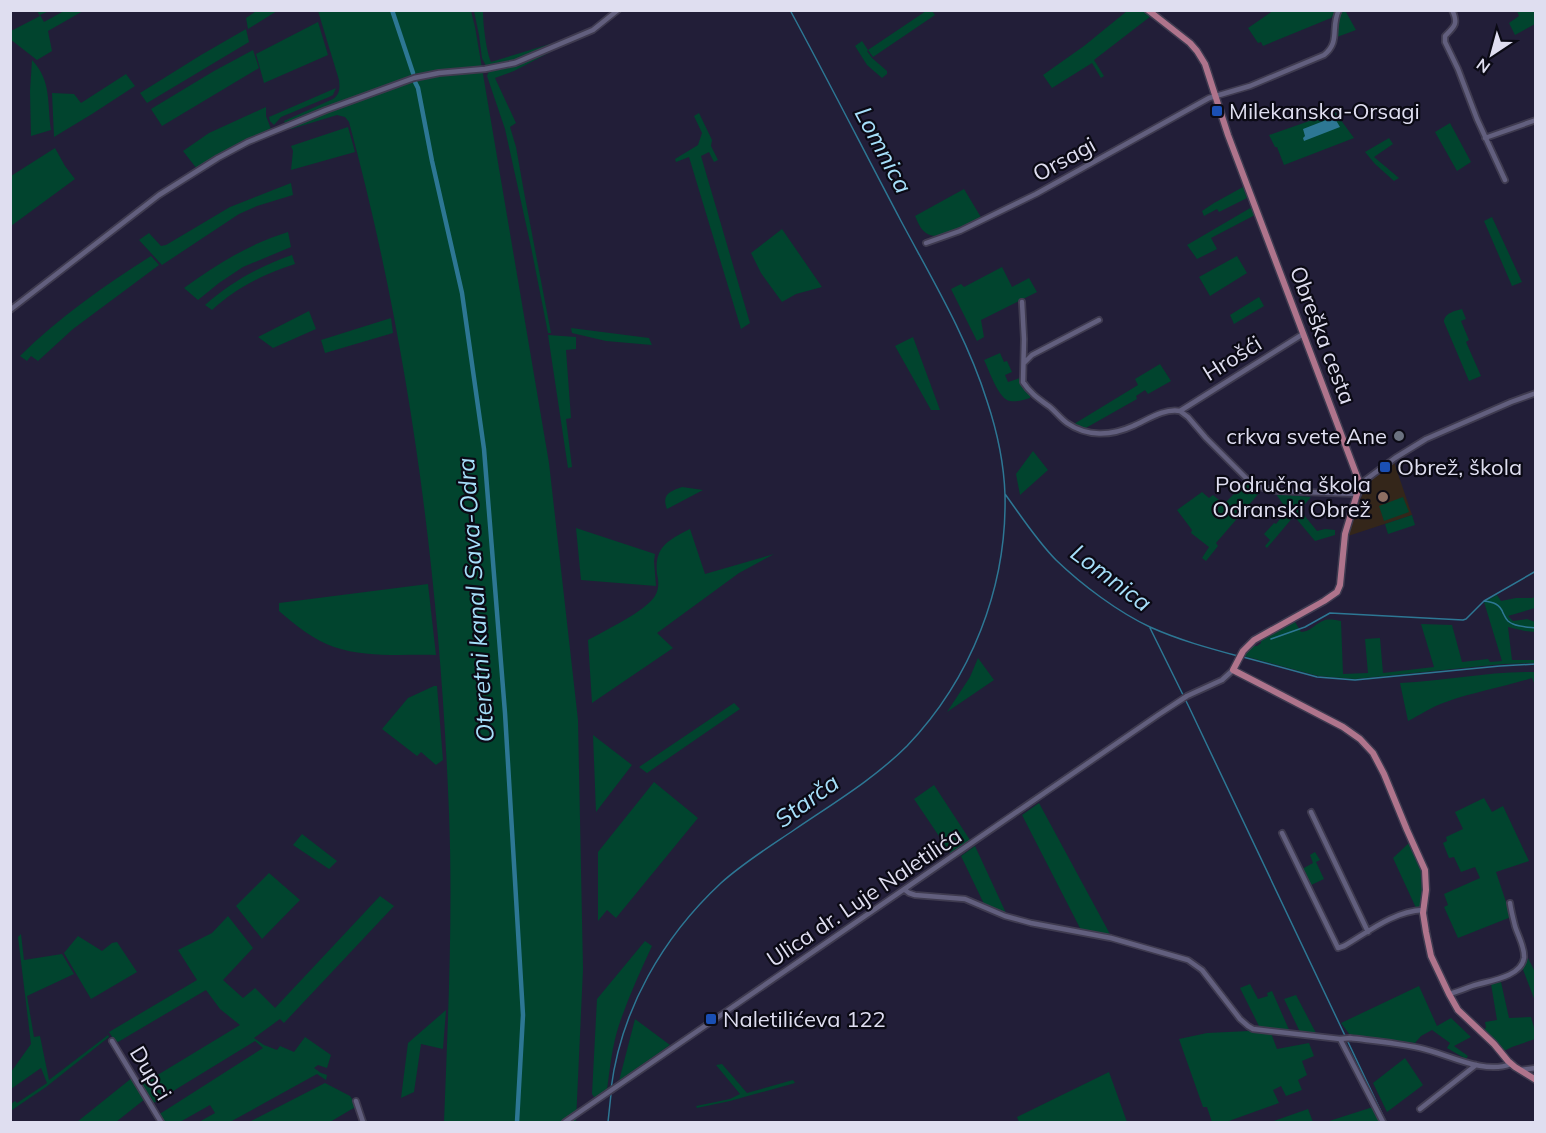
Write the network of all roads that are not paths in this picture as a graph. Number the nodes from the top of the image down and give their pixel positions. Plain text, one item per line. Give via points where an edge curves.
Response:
1 (618, 10) edge
2 (1148, 10) edge
3 (1339, 10) edge
4 (1452, 10) edge
5 (1215, 96) junction
6 (1536, 120) edge
7 (1485, 138) junction
8 (1505, 180) dead end
9 (926, 243) dead end
10 (1022, 302) dead end
11 (10, 310) edge
12 (1099, 320) dead end
13 (1303, 334) junction
14 (1023, 366) junction
15 (1536, 393) edge
16 (1180, 411) junction
17 (1360, 484) junction
18 (1358, 494) junction
19 (1233, 670) junction
20 (1311, 812) dead end
21 (1282, 832) dead end
22 (904, 890) junction
23 (1510, 903) dead end
24 (1423, 910) junction
25 (1368, 932) junction
26 (1449, 994) junction
27 (1342, 1039) junction
28 (112, 1041) dead end
29 (1511, 1064) junction
30 (1476, 1065) junction
31 (1536, 1068) edge
32 (1520, 1070) junction
33 (1536, 1080) edge
34 (356, 1101) dead end
35 (1420, 1109) dead end
36 (161, 1122) edge
37 (363, 1122) edge
38 (565, 1122) edge
39 (1383, 1122) edge

1 - 11 street via 593,30 515,63 414,78 248,142 159,195
2 - 5 main road, Obreška cesta via 1197,51
3 - 5 street, Orsagi via 1334,22 1334,43 1328,53 1250,86
4 - 7 street via 1455,24 1445,42
5 - 9 street, Orsagi via 1036,194
5 - 13 main road, Obreška cesta
6 - 7 street
7 - 8 street
10 - 14 street, Hrošći
12 - 14 street via 1028,357
13 - 16 street, Hrošći
13 - 17 main road, Obreška cesta
14 - 16 street, Hrošći via 1023,382 1034,396 1078,429 1109,434 1168,411
15 - 17 street via 1426,439
16 - 18 street via 1259,487
17 - 18 main road
18 - 19 main road via 1345,534 1337,592 1254,640
19 - 22 street, Ulica dr. Luje Naletilića via 1222,680 1185,698
19 - 24 main road via 1343,727 1367,746 1425,870
20 - 25 street
21 - 25 street via 1338,948
22 - 27 street via 915,895 965,899 1005,916 1111,938 1188,960 1202,970 1253,1029
22 - 38 street, Ulica dr. Luje Naletilića
23 - 26 street via 1523,962 1503,978
24 - 25 street via 1393,918
24 - 26 main road via 1431,956
26 - 29 main road via 1458,1010
27 - 30 street via 1425,1049
27 - 39 street
28 - 36 street, Dupci
29 - 30 street
29 - 32 main road
30 - 35 street
31 - 32 street
32 - 33 main road
34 - 37 street

